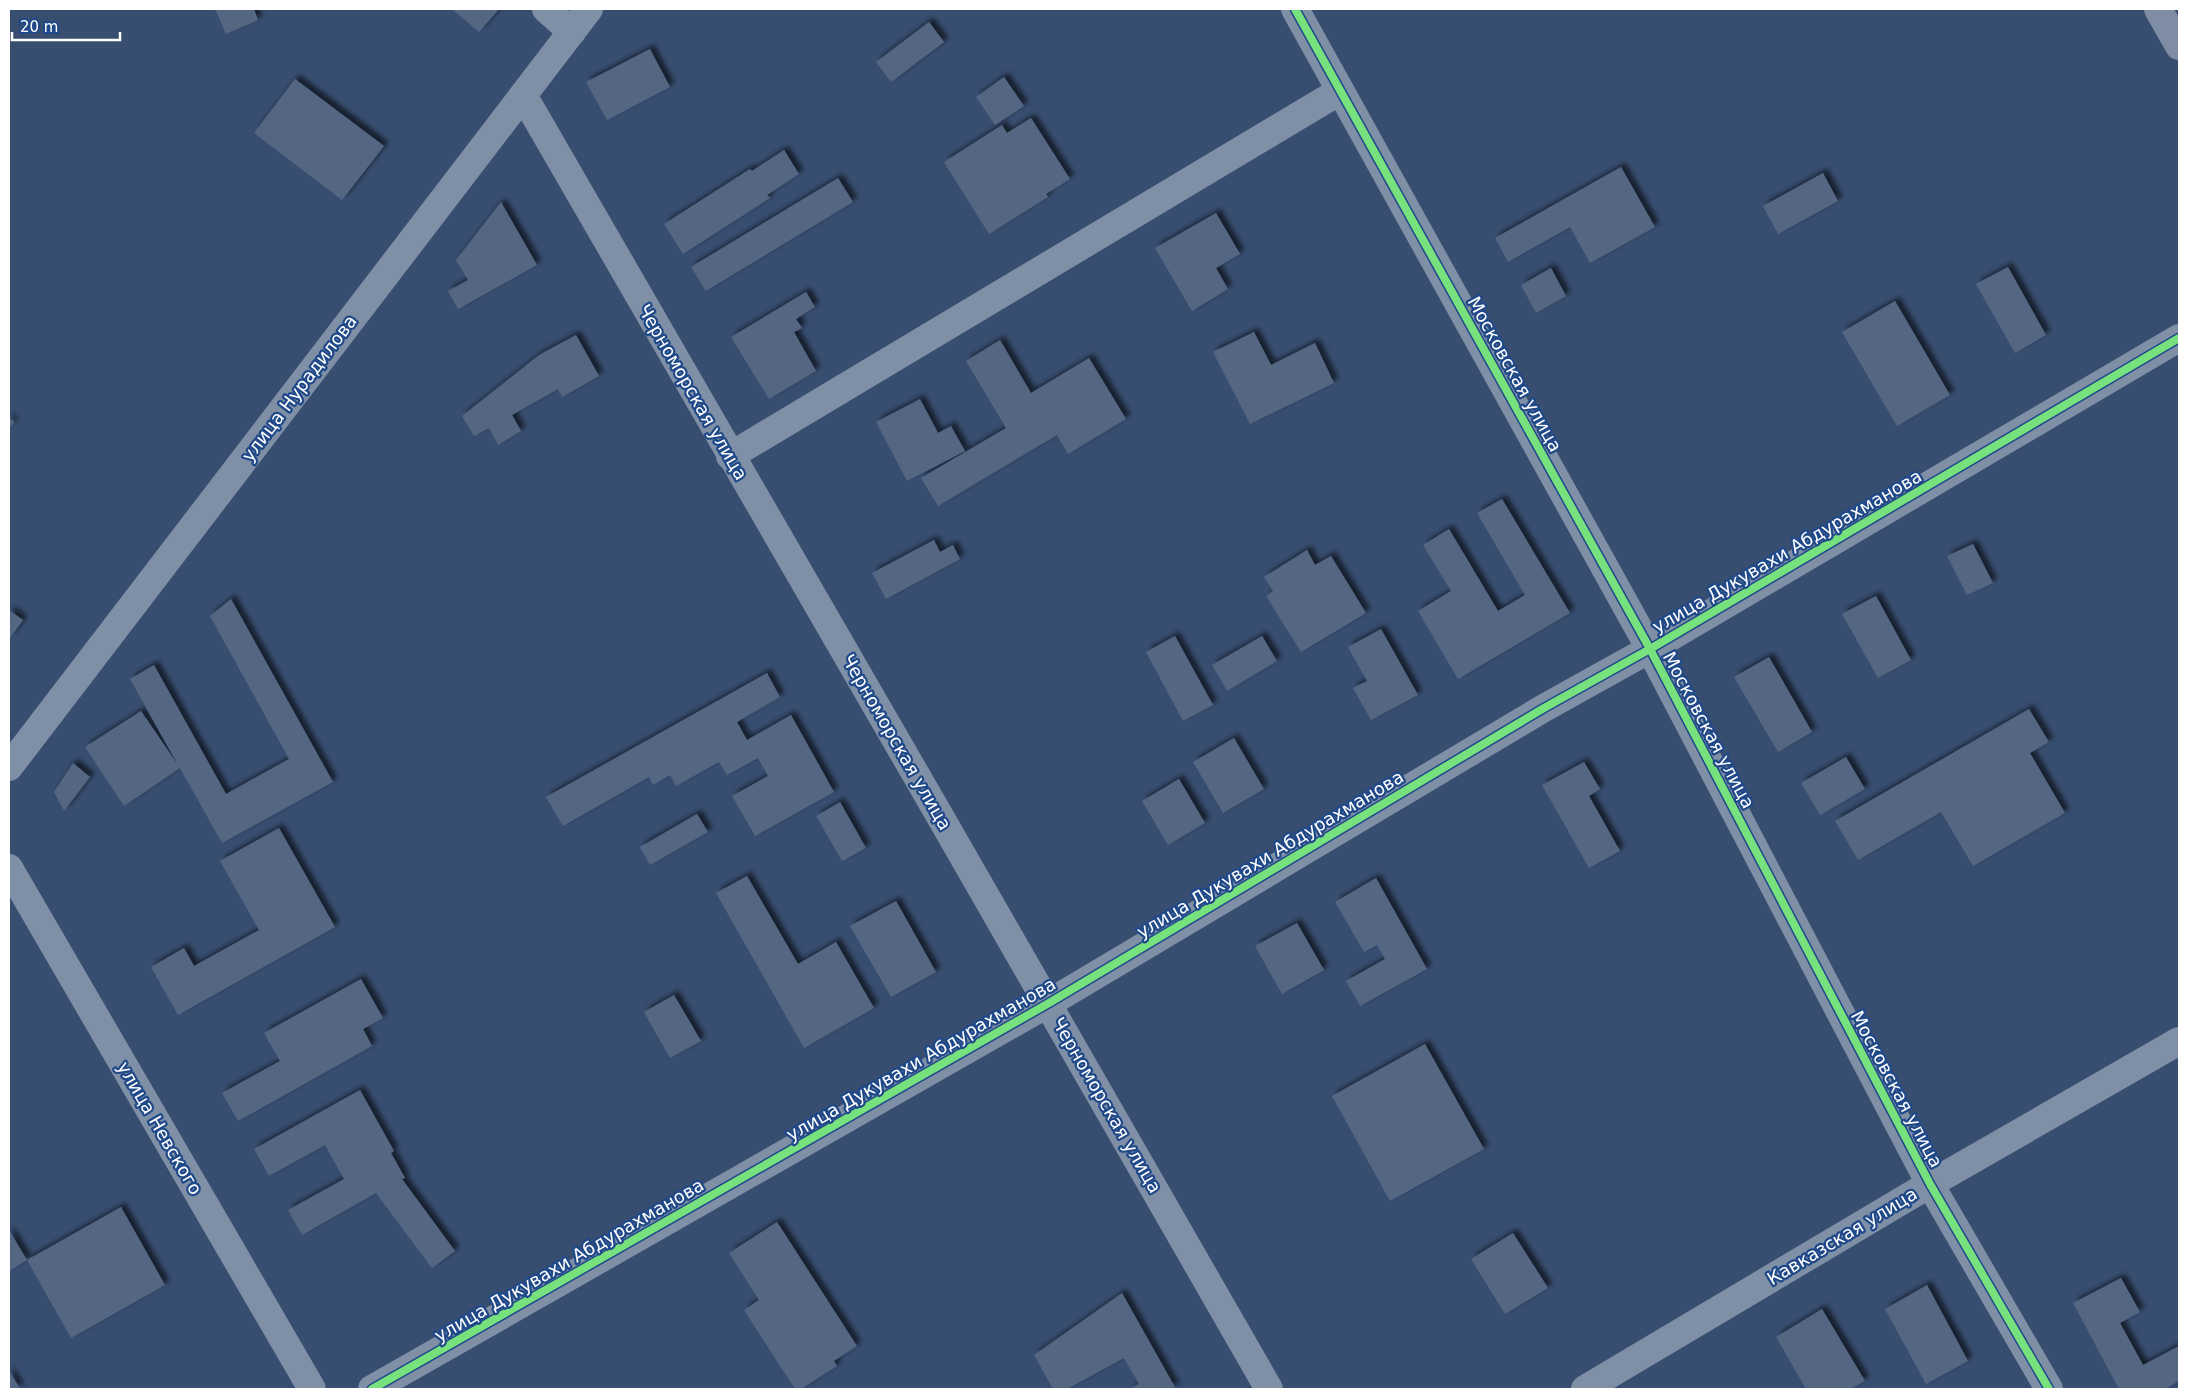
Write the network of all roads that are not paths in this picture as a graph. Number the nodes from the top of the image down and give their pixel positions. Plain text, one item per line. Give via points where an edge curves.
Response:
1 (546, 9) edge
2 (589, 9) edge
3 (1294, 9) edge
4 (2158, 9) edge
5 (572, 32) junction
6 (2179, 46) edge
7 (1340, 91) junction
8 (523, 95) junction
9 (2179, 338) edge
10 (730, 456) junction
11 (1650, 649) junction
12 (9, 768) edge
13 (9, 868) edge
14 (1049, 1003) junction
15 (2179, 1041) edge
16 (1930, 1184) junction
17 (312, 1389) edge
18 (372, 1389) edge
19 (1269, 1389) edge
20 (1585, 1389) edge
21 (2049, 1389) edge

1 - 5 street
2 - 5 street, улица Нурадилова
3 - 7 street, Московская улица
4 - 6 main road
5 - 8 street, улица Нурадилова
7 - 10 street
7 - 11 street, Московская улица
8 - 10 street, Черноморская улица
8 - 12 street, улица Нурадилова
9 - 11 street, улица Дукувахи Абдурахманова
10 - 14 street, Черноморская улица
11 - 14 street, улица Дукувахи Абдурахманова via 1544,708
11 - 16 street, Московская улица
13 - 17 street, улица Невского
14 - 18 street, улица Дукувахи Абдурахманова
14 - 19 street, Черноморская улица
15 - 16 street, Кавказская улица
16 - 20 street, Кавказская улица
16 - 21 street, Московская улица

